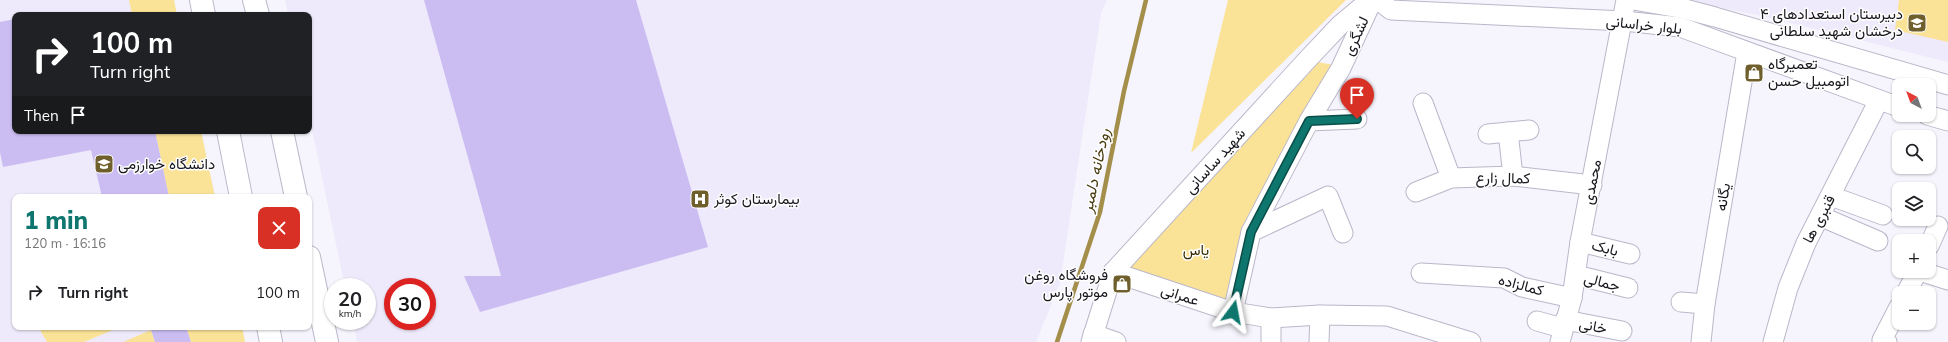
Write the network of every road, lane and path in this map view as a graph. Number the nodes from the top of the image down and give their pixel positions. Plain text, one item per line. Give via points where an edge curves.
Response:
1 (201, 0) edge
2 (254, 0) edge
3 (1372, 0) edge
4 (1378, 0) edge
5 (1626, 0) edge
6 (1633, 0) edge
7 (203, 12) edge
8 (257, 12) edge
9 (1624, 21) junction
10 (1747, 52) junction
11 (1948, 85) edge
12 (1879, 100) junction
13 (1423, 103) dead end
14 (1892, 105) edge
15 (1936, 118) edge
16 (1357, 119) dead end
17 (1309, 121) junction
18 (1948, 121) edge
19 (1530, 130) dead end
20 (1508, 132) junction
21 (229, 134) edge
22 (283, 134) edge
23 (1488, 134) dead end
24 (1513, 176) junction
25 (1451, 178) junction
26 (1592, 185) junction
27 (1416, 192) dead end
28 (240, 194) edge
29 (295, 194) edge
30 (1831, 196) junction
31 (1883, 215) dead end
32 (1820, 216) junction
33 (1938, 226) dead end
34 (1251, 232) junction
35 (1343, 232) dead end
36 (1934, 234) edge
37 (1878, 241) dead end
38 (1580, 242) junction
39 (1630, 254) dead end
40 (312, 271) edge
41 (1113, 272) junction
42 (1421, 273) dead end
43 (1576, 276) junction
44 (1936, 276) edge
45 (1948, 280) edge
46 (1628, 288) dead end
47 (1572, 298) junction
48 (1681, 302) dead end
49 (1705, 304) junction
50 (1233, 312) junction
51 (1320, 315) junction
52 (1271, 318) junction
53 (1537, 321) dead end
54 (1892, 321) edge
55 (269, 330) edge
56 (1562, 330) edge
57 (1622, 331) dead end
58 (1092, 338) edge
59 (271, 342) edge
60 (327, 342) edge
61 (1116, 342) edge
62 (1271, 342) edge
63 (1319, 342) edge
64 (1471, 342) edge
65 (1701, 342) edge
66 (1773, 342) edge
67 (1887, 342) edge

1 - 7 main road
2 - 8 main road
3 - 17 street, لشگری via 1341,68
3 - 41 street, شهید ساسانی via 1340,25
4 - 9 street, بلوار خراسانی via 1391,10
5 - 9 street, محمدی
6 - 11 street, بلوار خراسانی via 1686,9
9 - 10 street, بلوار خراسانی via 1680,27
9 - 26 street, محمدی via 1608,91
10 - 12 street, بلوار خراسانی
10 - 49 street, یگانه
12 - 14 street, بلوار خراسانی
12 - 30 street, قنبری ها
13 - 25 street
15 - 18 street
16 - 17 street
17 - 34 street, لشگری
19 - 20 street
20 - 23 street
20 - 24 street
21 - 28 main road
22 - 29 main road
24 - 25 street, کمال زارع
24 - 26 street, کمال زارع
25 - 27 street, کمال زارع
26 - 38 street, محمدی
30 - 31 street
30 - 32 street, قنبری ها
32 - 37 street
32 - 66 street, قنبری ها via 1788,288
33 - 36 street
34 - 35 street via 1328,196
34 - 50 street, لشگری
38 - 39 street, بابک
38 - 43 street, محمدی
40 - 60 main road
41 - 50 street, عمرانی
41 - 58 street, شهید ساسانی
42 - 47 street, کمالزاده via 1504,278 1522,287
43 - 46 street, جمالی
43 - 47 street, محمدی
44 - 45 street
47 - 56 street, محمدی
48 - 49 street
49 - 65 street, یگانه
50 - 52 street, عمرانی
51 - 52 street, عمرانی
51 - 63 street
51 - 64 street, عمرانی via 1387,316
52 - 62 street
53 - 56 street, خانی
54 - 67 street via 1882,340
55 - 59 main road
56 - 57 street, خانی
58 - 61 street

